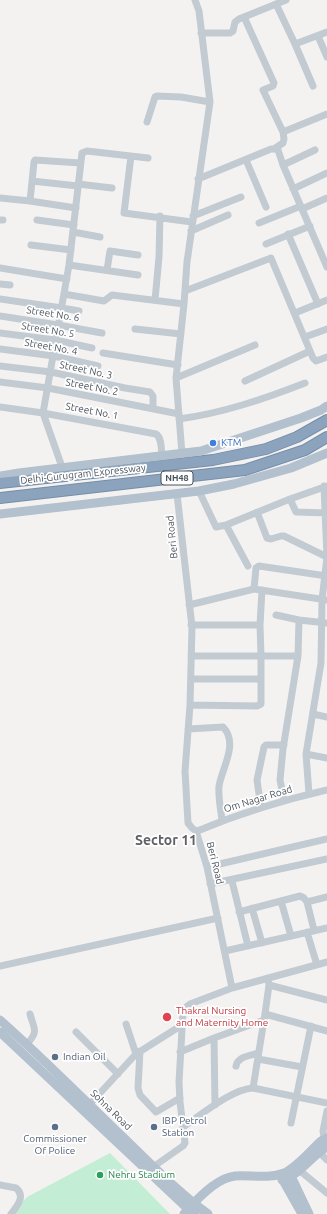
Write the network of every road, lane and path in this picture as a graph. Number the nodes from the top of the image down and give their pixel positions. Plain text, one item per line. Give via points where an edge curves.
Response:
1 (195, 0) edge
2 (286, 0) edge
3 (276, 4) junction
4 (244, 17) junction
5 (327, 32) edge
6 (202, 33) junction
7 (318, 36) junction
8 (295, 44) junction
9 (327, 57) edge
10 (313, 86) dead end
11 (210, 102) junction
12 (327, 114) edge
13 (147, 122) dead end
14 (283, 132) junction
15 (274, 148) junction
16 (315, 150) dead end
17 (131, 156) junction
18 (148, 158) dead end
19 (246, 160) junction
20 (80, 163) junction
21 (283, 165) junction
22 (327, 173) edge
23 (198, 179) junction
24 (32, 181) junction
25 (78, 185) junction
26 (112, 188) dead end
27 (293, 188) junction
28 (241, 197) dead end
29 (0, 198) edge
30 (327, 198) edge
31 (30, 201) junction
32 (266, 207) dead end
33 (302, 207) junction
34 (76, 208) junction
35 (228, 215) dead end
36 (160, 216) junction
37 (193, 219) junction
38 (37, 220) dead end
39 (259, 223) dead end
40 (310, 226) junction
41 (74, 228) junction
42 (191, 231) junction
43 (288, 234) junction
44 (100, 237) dead end
45 (266, 244) dead end
46 (31, 245) dead end
47 (71, 250) junction
48 (138, 255) dead end
49 (69, 265) junction
50 (327, 267) edge
51 (0, 268) edge
52 (107, 270) junction
53 (138, 275) dead end
54 (66, 279) junction
55 (0, 284) edge
56 (10, 285) dead end
57 (185, 291) junction
58 (64, 294) junction
59 (0, 299) edge
60 (155, 300) junction
61 (327, 300) edge
62 (184, 304) junction
63 (318, 304) junction
64 (62, 308) junction
65 (79, 311) dead end
66 (295, 314) junction
67 (0, 316) edge
68 (58, 325) junction
69 (135, 328) dead end
70 (327, 329) edge
71 (0, 333) edge
72 (102, 333) dead end
73 (181, 334) junction
74 (306, 337) junction
75 (55, 340) junction
76 (255, 345) dead end
77 (92, 348) dead end
78 (0, 349) edge
79 (310, 351) junction
80 (103, 353) dead end
81 (54, 356) junction
82 (327, 357) edge
83 (178, 365) junction
84 (0, 366) edge
85 (98, 366) dead end
86 (51, 372) junction
87 (176, 378) junction
88 (245, 381) dead end
89 (0, 382) edge
90 (305, 383) dead end
91 (48, 388) junction
92 (327, 406) edge
93 (0, 407) edge
94 (153, 409) junction
95 (43, 413) junction
96 (179, 416) junction
97 (327, 420) edge
98 (327, 437) edge
99 (182, 454) junction
100 (327, 454) edge
101 (162, 456) junction
102 (62, 467) junction
103 (0, 472) edge
104 (19, 473) junction
105 (0, 476) edge
106 (38, 479) junction
107 (0, 483) edge
108 (325, 486) edge
109 (199, 491) junction
110 (177, 494) junction
111 (20, 496) junction
112 (0, 498) edge
113 (290, 499) junction
114 (0, 501) edge
115 (257, 512) junction
116 (326, 513) edge
117 (0, 514) edge
118 (226, 525) junction
119 (327, 557) edge
120 (248, 566) dead end
121 (326, 576) edge
122 (254, 589) junction
123 (262, 590) junction
124 (324, 600) edge
125 (189, 605) junction
126 (276, 615) dead end
127 (299, 620) junction
128 (324, 623) edge
129 (191, 625) junction
130 (260, 625) junction
131 (324, 649) edge
132 (191, 656) junction
133 (261, 656) junction
134 (298, 656) junction
135 (324, 663) edge
136 (191, 679) junction
137 (261, 679) junction
138 (190, 705) junction
139 (313, 714) junction
140 (327, 717) edge
141 (188, 729) junction
142 (284, 745) junction
143 (306, 754) junction
144 (327, 758) edge
145 (327, 790) edge
146 (309, 794) junction
147 (284, 800) junction
148 (261, 808) junction
149 (222, 821) junction
150 (196, 830) junction
151 (327, 839) edge
152 (327, 859) edge
153 (207, 867) junction
154 (232, 881) junction
155 (210, 884) junction
156 (327, 897) edge
157 (282, 901) junction
158 (307, 902) junction
159 (252, 908) junction
160 (239, 912) junction
161 (218, 918) junction
162 (327, 928) edge
163 (311, 931) junction
164 (291, 936) junction
165 (262, 943) junction
166 (248, 946) junction
167 (225, 951) junction
168 (327, 962) edge
169 (317, 965) junction
170 (0, 966) edge
171 (268, 982) junction
172 (232, 988) junction
173 (327, 1000) edge
174 (30, 1014) dead end
175 (265, 1017) junction
176 (0, 1020) edge
177 (126, 1024) dead end
178 (182, 1026) junction
179 (311, 1026) junction
180 (327, 1031) edge
181 (0, 1032) edge
182 (76, 1032) dead end
183 (214, 1038) junction
184 (27, 1044) junction
185 (138, 1052) junction
186 (180, 1052) junction
187 (258, 1056) junction
188 (236, 1066) dead end
189 (302, 1067) junction
190 (118, 1074) junction
191 (253, 1088) junction
192 (296, 1096) junction
193 (180, 1098) junction
194 (327, 1103) edge
195 (90, 1104) junction
196 (215, 1105) junction
197 (327, 1111) edge
198 (291, 1123) dead end
199 (183, 1127) junction
200 (112, 1132) junction
201 (325, 1144) edge
202 (327, 1160) edge
203 (153, 1167) junction
204 (298, 1170) junction
205 (285, 1175) junction
206 (0, 1185) edge
207 (327, 1193) edge
208 (192, 1210) edge
209 (305, 1213) edge
210 (11, 1214) edge
211 (208, 1214) edge

1 - 6 street
2 - 3 street
3 - 4 street
3 - 8 street
4 - 6 street via 235,22 230,33
4 - 14 street via 274,83 274,86 263,90
5 - 7 street
6 - 11 street
7 - 8 street
7 - 9 street
8 - 10 street
11 - 13 street via 157,96 152,103
11 - 23 street
12 - 14 street
14 - 15 street via 283,143
15 - 19 street
15 - 21 street via 278,150
16 - 21 street
17 - 18 street
17 - 20 street via 84,151
17 - 36 street via 124,213
19 - 23 street
19 - 32 street
20 - 24 street via 36,160
20 - 25 street
21 - 27 street
22 - 27 street
23 - 37 street
24 - 25 street
24 - 31 street
25 - 26 street
25 - 34 street
27 - 33 street
28 - 37 street
29 - 31 street
30 - 33 street
31 - 34 street
33 - 39 street
33 - 40 street
34 - 41 street
35 - 42 street
36 - 37 street
36 - 60 street
37 - 42 street
38 - 41 street
40 - 43 street
40 - 50 street
41 - 44 street
41 - 47 street
42 - 57 street
43 - 45 street
43 - 63 street
46 - 47 street
47 - 49 street
48 - 52 street via 110,251
49 - 52 street
49 - 54 street
51 - 54 street
52 - 53 street
54 - 58 street
55 - 56 street
57 - 62 street
57 - 66 street via 270,258
58 - 60 street via 104,301 112,294
58 - 64 street
59 - 64 street
60 - 62 street
61 - 63 street
62 - 73 street
63 - 66 street
64 - 65 street
64 - 68 street
66 - 74 street
67 - 68 street, Street No. 6
68 - 72 street, Street No. 6
68 - 75 street
69 - 73 street
70 - 74 street
71 - 75 street, Street No. 5
73 - 83 street
74 - 79 street
75 - 77 street, Street No. 5
75 - 81 street
76 - 87 street
78 - 81 street, Street No. 4
79 - 82 street via 315,360
79 - 88 street
80 - 83 street
81 - 85 street, Street No. 4
81 - 86 street
83 - 87 street
84 - 86 street, Street No. 3
86 - 91 street
86 - 94 street, Street No. 3 via 150,392 153,396
87 - 96 street
89 - 91 street, Street No. 2
90 - 96 street, Street No. 2 via 272,396 206,415
91 - 94 street, Street No. 2
91 - 95 street
92 - 99 main road via 301,418 224,444
93 - 95 street, Street No. 1
94 - 96 street, Street No. 2
95 - 101 street, Street No. 1 via 156,434 160,440
95 - 102 street
96 - 99 street
97 - 106 highway, Delhi-Gurugram Expressway / NH48 via 297,437 266,449 213,460
98 - 111 highway, Delhi-Gurugram Expressway / NH48 via 304,450 245,470
99 - 101 main road
100 - 109 main road via 291,468
101 - 102 main road
102 - 104 main road
103 - 104 street
104 - 105 main road
104 - 106 main road
106 - 107 highway, Delhi-Gurugram Expressway / NH48
108 - 113 street
108 - 116 street
109 - 110 main road
109 - 118 street via 215,526
110 - 117 main road
110 - 125 street, Beri Road
111 - 112 highway, Delhi-Gurugram Expressway / NH48
111 - 114 highway
113 - 115 street
113 - 116 street via 296,512
115 - 118 street
115 - 119 street via 267,538 284,536
116 - 119 street
118 - 120 street
119 - 121 street
121 - 122 street via 259,566 256,568
121 - 124 street
122 - 123 street
122 - 125 street
123 - 124 street
123 - 130 street
124 - 128 street
125 - 129 street, Beri Road
126 - 127 street
127 - 128 street
127 - 134 street
128 - 131 street
129 - 130 street
129 - 132 street, Beri Road
130 - 133 street
131 - 135 street
132 - 133 street
132 - 136 street, Beri Road
133 - 134 street
133 - 137 street
134 - 142 street
135 - 139 street
136 - 137 street
136 - 138 street, Beri Road
137 - 138 street via 260,705
138 - 141 street, Beri Road
139 - 140 street
139 - 143 street
141 - 149 street via 223,727 227,730 229,747 219,785
141 - 150 street, Beri Road via 185,771 188,823
142 - 147 street via 280,780
142 - 148 street via 264,747 258,780
143 - 144 street
143 - 146 street
145 - 146 street, Om Nagar Road
146 - 147 street, Om Nagar Road
147 - 148 street, Om Nagar Road
148 - 149 street, Om Nagar Road
149 - 150 street, Om Nagar Road
150 - 153 street, Beri Road
151 - 153 street
152 - 154 street
153 - 155 street, Beri Road
154 - 155 street
154 - 160 street
155 - 161 street, Beri Road
156 - 158 street
157 - 158 street via 300,896
157 - 159 street
157 - 164 street
158 - 163 street
159 - 160 street
159 - 165 street
160 - 166 street
161 - 167 street, Beri Road
161 - 170 street
162 - 163 street
163 - 164 street
163 - 169 street
164 - 165 street
165 - 166 street
166 - 167 street
167 - 172 street, Beri Road
168 - 169 street
169 - 171 street
171 - 172 street
171 - 173 street
171 - 175 street
172 - 178 street via 186,1007
174 - 184 street via 35,1032
175 - 179 street
175 - 183 street
175 - 187 street
176 - 184 main road, Sohna Road
177 - 185 street
178 - 185 street
178 - 186 street
179 - 180 street
179 - 189 street
181 - 200 main road, Sohna Road
182 - 190 street
183 - 186 street
183 - 196 street
184 - 195 main road, Sohna Road
185 - 190 street
185 - 193 street via 140,1095 156,1112
186 - 193 street
187 - 188 street via 240,1059
187 - 189 street
187 - 191 street
189 - 192 street
190 - 195 street
191 - 192 street
191 - 196 street via 241,1090
192 - 194 street
192 - 198 street
193 - 199 street
195 - 200 main road, Sohna Road
196 - 199 street
197 - 201 street via 323,1131
199 - 203 street via 184,1146
200 - 203 main road, Sohna Road
200 - 208 main road, Sohna Road
201 - 202 street
201 - 204 main road
201 - 205 main road
203 - 208 main road, Sohna Road
204 - 205 main road
204 - 207 street
205 - 208 main road via 271,1181 239,1179 219,1188
205 - 209 main road
206 - 210 street via 16,1188 20,1192 20,1202
208 - 211 main road, Sohna Road

